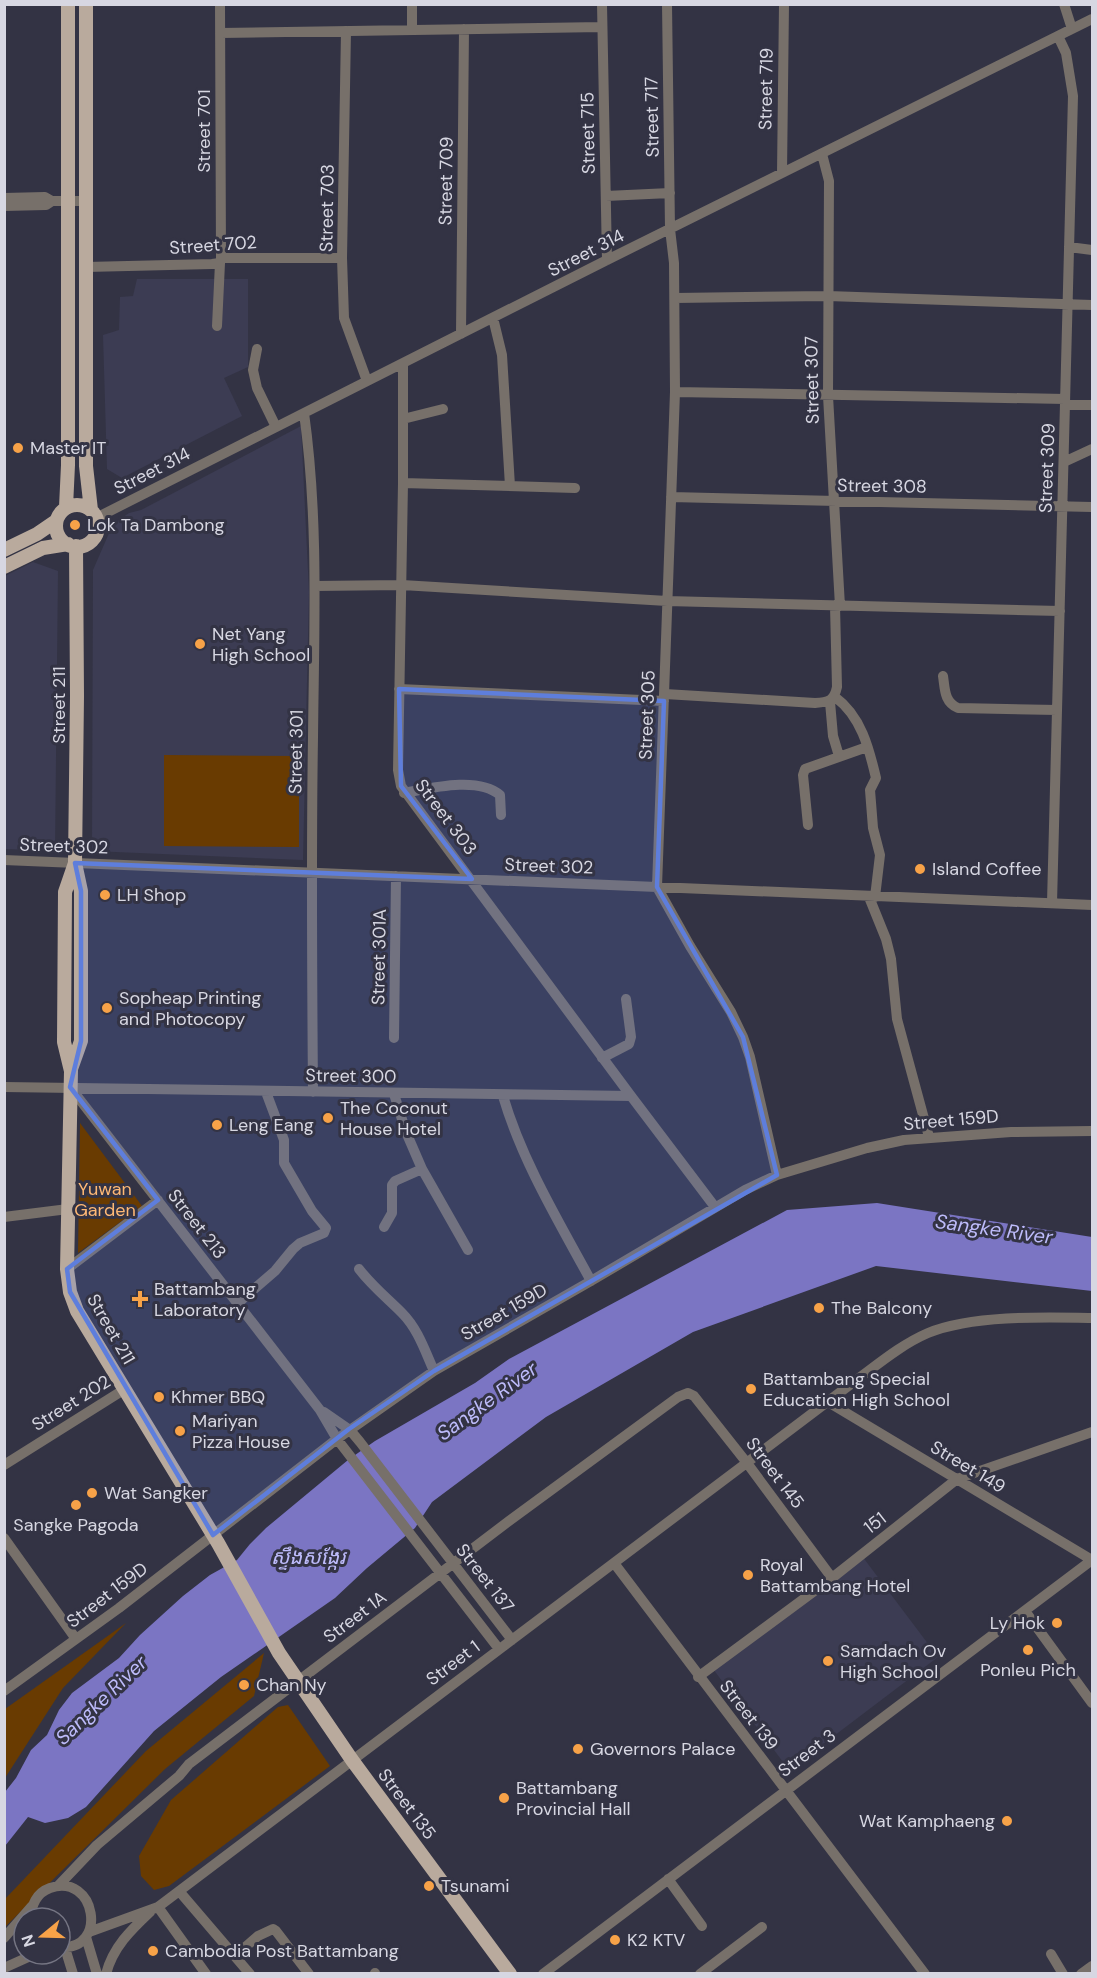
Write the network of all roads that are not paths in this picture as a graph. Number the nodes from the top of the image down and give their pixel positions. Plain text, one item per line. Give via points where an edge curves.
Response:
1 (68, 4) edge
2 (86, 4) edge
3 (220, 4) edge
4 (412, 4) edge
5 (602, 4) edge
6 (667, 4) edge
7 (784, 4) edge
8 (1064, 4) edge
9 (1092, 19) edge
10 (602, 27) junction
11 (464, 29) junction
12 (1072, 29) junction
13 (412, 30) junction
14 (346, 31) junction
15 (220, 33) junction
16 (1058, 36) junction
17 (822, 154) junction
18 (782, 173) junction
19 (670, 193) junction
20 (606, 196) junction
21 (4, 198) edge
22 (52, 201) junction
23 (68, 201) junction
24 (86, 201) junction
25 (4, 206) edge
26 (670, 229) junction
27 (1069, 247) junction
28 (1092, 250) edge
29 (342, 258) junction
30 (607, 260) junction
31 (220, 261) junction
32 (86, 267) junction
33 (828, 296) junction
34 (675, 298) junction
35 (1068, 302) junction
36 (1092, 305) edge
37 (493, 318) junction
38 (217, 326) dead end
39 (461, 334) junction
40 (257, 349) dead end
41 (403, 364) junction
42 (368, 381) junction
43 (675, 392) junction
44 (828, 396) junction
45 (1065, 402) junction
46 (1092, 405) edge
47 (443, 410) dead end
48 (304, 412) junction
49 (403, 418) junction
50 (276, 427) junction
51 (1092, 449) edge
52 (1064, 462) junction
53 (403, 483) junction
54 (510, 486) junction
55 (575, 488) dead end
56 (671, 497) junction
57 (834, 501) junction
58 (66, 507) junction
59 (1062, 507) junction
60 (1092, 507) edge
61 (93, 514) junction
62 (56, 521) junction
63 (72, 545) junction
64 (4, 550) edge
65 (4, 567) edge
66 (402, 585) junction
67 (315, 586) junction
68 (667, 601) junction
69 (837, 606) junction
70 (1060, 611) junction
71 (943, 676) dead end
72 (399, 689) junction
73 (664, 698) junction
74 (833, 699) junction
75 (1057, 710) junction
76 (867, 747) junction
77 (839, 756) junction
78 (404, 793) junction
79 (501, 815) dead end
80 (807, 825) dead end
81 (4, 860) edge
82 (75, 863) junction
83 (311, 873) junction
84 (396, 876) junction
85 (472, 879) junction
86 (657, 887) junction
87 (872, 897) junction
88 (1052, 903) junction
89 (1092, 905) edge
90 (626, 999) dead end
91 (394, 1038) dead end
92 (602, 1058) junction
93 (4, 1087) edge
94 (70, 1087) junction
95 (266, 1092) junction
96 (313, 1092) junction
97 (394, 1094) junction
98 (503, 1096) junction
99 (631, 1096) junction
100 (1092, 1131) edge
101 (929, 1137) junction
102 (422, 1169) junction
103 (777, 1175) junction
104 (158, 1200) junction
105 (715, 1207) junction
106 (68, 1209) junction
107 (4, 1217) edge
108 (384, 1227) dead end
109 (468, 1250) dead end
110 (67, 1269) junction
111 (359, 1269) dead end
112 (591, 1281) junction
113 (238, 1303) junction
114 (1092, 1318) edge
115 (434, 1371) junction
116 (125, 1389) junction
117 (688, 1393) joint
118 (828, 1402) junction
119 (320, 1410) junction
120 (350, 1430) junction
121 (1092, 1432) edge
122 (337, 1439) junction
123 (360, 1442) joint
124 (747, 1463) junction
125 (4, 1465) edge
126 (957, 1479) junction
127 (4, 1538) edge
128 (216, 1539) junction
129 (1092, 1560) edge
130 (453, 1563) junction
131 (614, 1563) junction
132 (440, 1573) junction
133 (832, 1578) junction
134 (1025, 1611) junction
135 (76, 1640) junction
136 (512, 1640) junction
137 (499, 1649) junction
138 (279, 1653) joint
139 (698, 1677) junction
140 (299, 1681) junction
141 (4, 1691) edge
142 (1092, 1703) edge
143 (352, 1760) junction
144 (786, 1790) junction
145 (668, 1879) junction
146 (58, 1886) junction
147 (179, 1891) junction
148 (32, 1906) edge
149 (156, 1908) junction
150 (702, 1926) dead end
151 (762, 1927) dead end
152 (88, 1935) junction
153 (72, 1943) edge
154 (1051, 1954) dead end
155 (235, 1956) junction
156 (1092, 1966) edge
157 (97, 1974) edge
158 (106, 1974) edge
159 (206, 1974) edge
160 (250, 1974) edge
161 (309, 1974) edge
162 (510, 1974) edge
163 (543, 1974) edge
164 (700, 1974) edge
165 (925, 1974) edge
166 (1063, 1974) edge
167 (1082, 1974) edge

1 - 23 main road
2 - 24 main road
3 - 15 street, Street 701
4 - 13 street
5 - 10 street, Street 715
6 - 19 street, Street 717
7 - 18 street, Street 719
8 - 12 street
9 - 12 street, Street 314
10 - 11 street
10 - 20 street, Street 715
11 - 13 street
11 - 39 street, Street 709
12 - 16 street, Street 314
13 - 14 street
14 - 15 street
14 - 29 street, Street 703
15 - 31 street, Street 701
16 - 17 street, Street 314
16 - 27 street, Street 309 via 1066,53 1073,96
17 - 18 street, Street 314
17 - 33 street, Street 307 via 829,181
18 - 26 street, Street 314
19 - 20 street
19 - 26 street, Street 717
20 - 30 street, Street 715
21 - 22 street via 45,197
22 - 23 street
22 - 25 street via 45,205
23 - 24 street
23 - 58 main road
24 - 32 main road
26 - 30 street, Street 314
26 - 34 street, Street 305
27 - 28 street
27 - 35 street, Street 309
29 - 31 street, Street 702
29 - 42 street, Street 703 via 344,318
30 - 37 street, Street 314
31 - 32 street, Street 702
31 - 38 street, Street 701
32 - 61 main road via 86,466
33 - 34 street
33 - 35 street
33 - 44 street, Street 307
34 - 43 street, Street 305
35 - 36 street
35 - 45 street, Street 309
37 - 39 street, Street 314
37 - 54 street via 502,355
39 - 41 street, Street 314
40 - 50 street via 253,370 257,388
41 - 42 street, Street 314
41 - 49 street, Street 303
42 - 48 street, Street 314
43 - 44 street
43 - 56 street, Street 305
44 - 45 street
44 - 57 street, Street 307
45 - 46 street
45 - 52 street, Street 309
47 - 49 street
48 - 50 street, Street 314
48 - 67 street, Street 301 via 311,464
49 - 53 street, Street 303
50 - 61 street, Street 314
51 - 52 street
52 - 59 street, Street 309
53 - 54 street
53 - 66 street, Street 303
54 - 55 street
56 - 57 street, Street 308
56 - 68 street, Street 305
57 - 59 street, Street 308
57 - 69 street, Street 307
58 - 61 main road via 76,505
58 - 62 main road
59 - 60 street, Street 308
59 - 70 street, Street 309
61 - 63 main road via 97,530 92,540
62 - 63 main road via 59,537
62 - 64 main road
63 - 65 main road via 43,548
63 - 82 main road, Street 211 via 77,696
66 - 67 street
66 - 68 street
66 - 72 street, Street 303
67 - 83 street, Street 301
68 - 69 street
68 - 73 street, Street 305
69 - 70 street
69 - 74 street, Street 307 via 837,687
70 - 75 street, Street 309
71 - 75 street via 947,700 958,708
72 - 73 street
72 - 78 street, Street 303 via 398,770
73 - 74 street via 815,703
73 - 86 street, Street 305
74 - 76 street via 847,706 856,717
74 - 77 street, Street 307 via 833,736
75 - 88 street, Street 309
76 - 77 street
76 - 87 street via 876,778 870,796 880,855
77 - 80 street via 805,769
78 - 79 street via 452,784 492,789 500,795
78 - 85 street, Street 303
81 - 82 street, Street 302
82 - 83 street, Street 302
82 - 94 main road, Street 211 via 65,892 64,1042 71,1071
83 - 84 street, Street 302
83 - 96 street, Street 301
84 - 85 street, Street 302
84 - 91 street, Street 301A
85 - 86 street, Street 302
85 - 92 street, Street 303
86 - 87 street, Street 302
86 - 103 street via 743,1037
87 - 88 street, Street 302
87 - 101 street via 891,959 897,1019
88 - 89 street, Street 302
90 - 92 street via 629,1044
92 - 99 street, Street 303
93 - 94 street, Street 300
94 - 95 street, Street 300
94 - 104 street, Street 213
94 - 106 main road, Street 211
95 - 96 street, Street 300
95 - 113 street via 284,1140 284,1163 326,1227 324,1233 293,1249 275,1271
96 - 97 street, Street 300
97 - 98 street, Street 300
97 - 102 street
98 - 99 street, Street 300
98 - 112 street via 537,1179
99 - 105 street, Street 303
100 - 101 street, Street 159D
101 - 103 street, Street 159D via 867,1148
102 - 108 street via 392,1185 391,1216
102 - 109 street
103 - 105 street, Street 159D
104 - 110 street
104 - 113 street, Street 213
105 - 112 street, Street 159D
106 - 107 street
106 - 110 main road, Street 211
110 - 116 main road, Street 211 via 77,1311
111 - 115 street via 411,1324
112 - 115 street, Street 159D
113 - 119 street, Street 213
114 - 118 street, Street 1 via 970,1322 939,1329 899,1349
115 - 120 street, Street 159D
116 - 125 street, Street 202
116 - 128 main road, Street 211
117 - 124 street, Street 145
117 - 130 street, Street 1A
118 - 124 street, Street 1
118 - 126 street, Street 149
119 - 120 street, Street 213
119 - 122 street, Street 213
120 - 122 street, Street 159D
120 - 123 street, Street 213
121 - 126 street, 151
122 - 128 street, Street 159D
122 - 132 street, Street 213
123 - 130 street, Street 137
124 - 131 street, Street 1
124 - 133 street, Street 145
126 - 129 street, Street 149
126 - 133 street, 151
127 - 135 street
128 - 135 street, Street 159D
128 - 138 main road, Street 211
129 - 134 street, Street 3
130 - 132 street, Street 1A
130 - 136 street, Street 137
131 - 136 street, Street 1
131 - 139 street, Street 139
132 - 137 street, Street 137
132 - 140 street, Street 1A
133 - 139 street, 151
134 - 142 street
134 - 144 street, Street 3
135 - 141 street, Street 159D
136 - 137 street, Street 1
137 - 143 street, Street 1
138 - 140 main road, Street 135
139 - 144 street, Street 139
140 - 143 main road, Street 135
140 - 146 street, Street 1A via 189,1764 97,1845
143 - 147 street, Street 1
143 - 162 main road, Street 135
144 - 145 street, Street 3
144 - 165 street, Street 139
145 - 150 street
145 - 163 street, Street 3
146 - 148 street, Street 1A via 47,1889
146 - 152 street via 80,1892 87,1901 91,1912
147 - 149 street, Street 1
147 - 155 street
149 - 152 street, Street 1
149 - 158 street via 125,1935
149 - 159 street
151 - 164 street
152 - 153 street, Street 1
152 - 157 street
154 - 166 street
155 - 160 street
155 - 161 street via 273,1929
156 - 167 street

